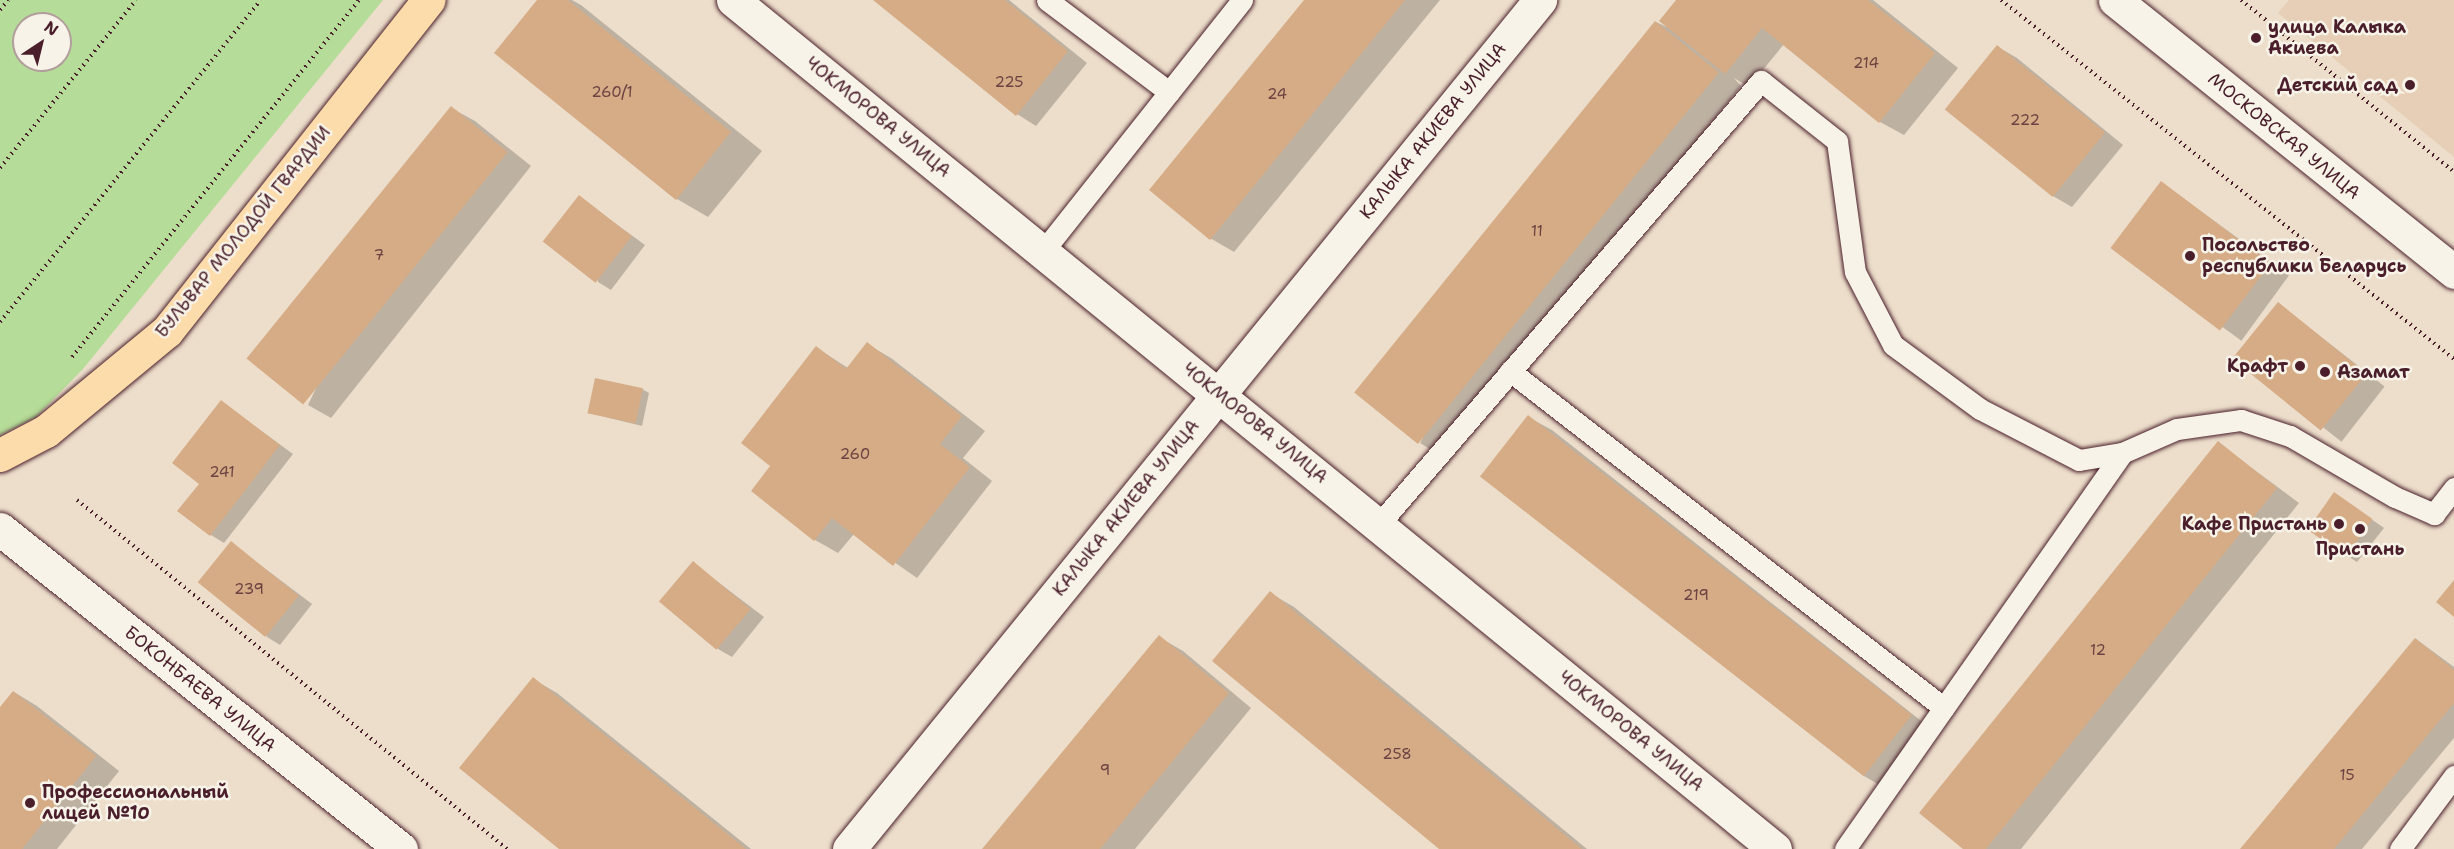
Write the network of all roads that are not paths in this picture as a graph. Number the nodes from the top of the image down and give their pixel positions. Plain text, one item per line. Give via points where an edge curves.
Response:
1 (428, 0) edge
2 (733, 0) edge
3 (1047, 0) edge
4 (1242, 0) edge
5 (1540, 0) edge
6 (2115, 0) edge
7 (1168, 92) junction
8 (1044, 250) junction
9 (2454, 272) edge
10 (1510, 371) junction
11 (1218, 393) junction
12 (2122, 453) junction
13 (0, 455) edge
14 (2454, 488) edge
15 (1378, 524) junction
16 (0, 530) edge
17 (1944, 708) junction
18 (2454, 776) edge
19 (400, 849) edge
20 (849, 849) edge
21 (1775, 849) edge
22 (1845, 849) edge
23 (2400, 849) edge

1 - 13 main road, БУЛЬВАР МОЛОДОЙ ГВАРДИИ via 167,331 46,431
2 - 8 street, ЧОКМОРОВА УЛИЦА
3 - 7 lane
4 - 7 lane
5 - 11 street, КАЛЫКА АКИЕВА УЛИЦА
6 - 9 street, МОСКОВСКАЯ УЛИЦА
7 - 8 lane
8 - 11 street, ЧОКМОРОВА УЛИЦА
10 - 12 lane via 1761,81 1837,141 1855,272 1893,345 1980,410 2079,459
10 - 15 lane
10 - 17 lane
11 - 15 street, ЧОКМОРОВА УЛИЦА
11 - 20 street, КАЛЫКА АКИЕВА УЛИЦА
12 - 14 lane via 2177,429 2241,420 2290,436 2395,497 2434,514
12 - 17 lane
15 - 21 street, ЧОКМОРОВА УЛИЦА
16 - 19 street, БОКОНБАЕВА УЛИЦА
17 - 22 lane
18 - 23 lane

